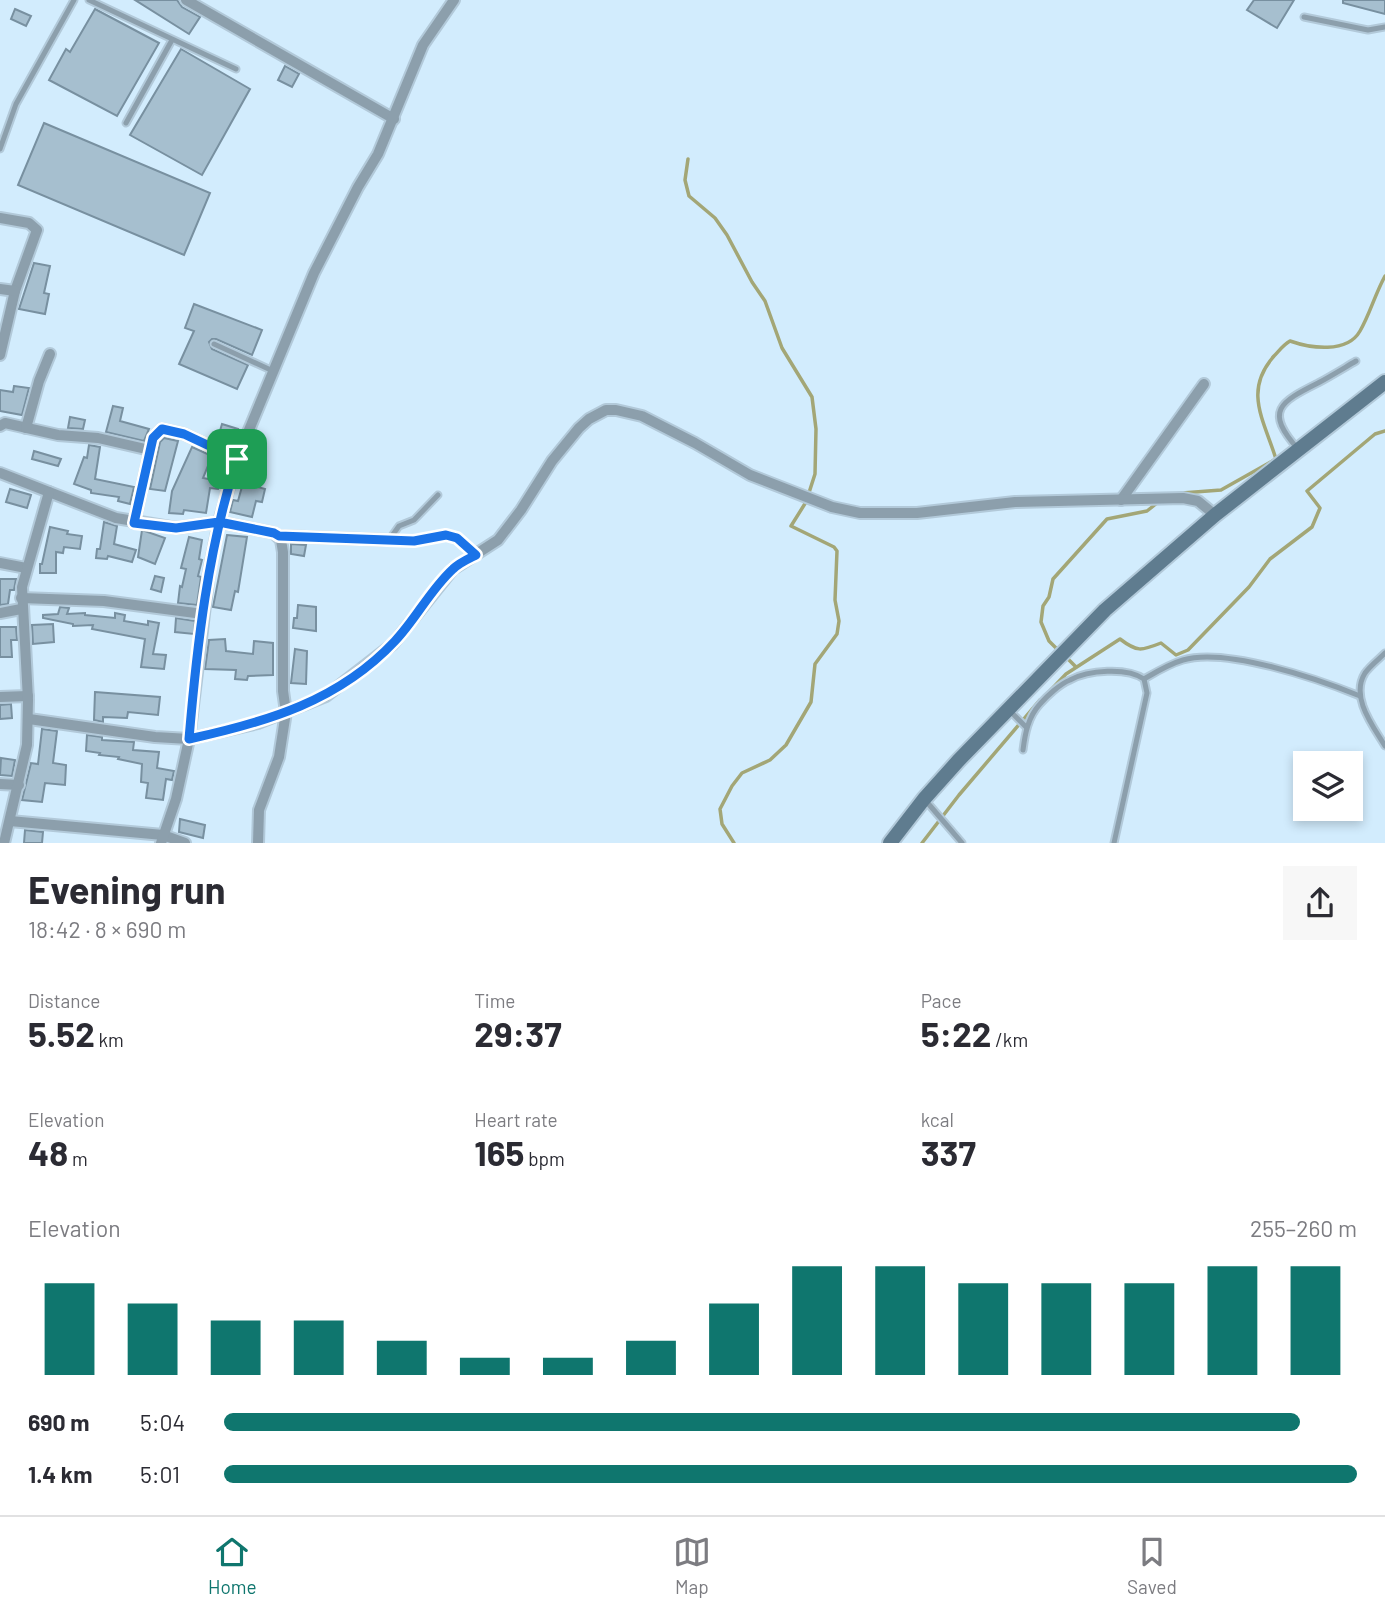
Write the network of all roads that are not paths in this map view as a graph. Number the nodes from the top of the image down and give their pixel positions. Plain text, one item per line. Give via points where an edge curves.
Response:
1 (74, 0) edge
2 (89, 0) edge
3 (186, 0) edge
4 (454, 0) edge
5 (1304, 17) dead end
6 (1385, 27) edge
7 (172, 40) junction
8 (236, 69) dead end
9 (394, 120) junction
10 (126, 123) dead end
11 (0, 149) edge
12 (0, 218) edge
13 (0, 289) edge
14 (15, 291) junction
15 (214, 344) dead end
16 (50, 354) dead end
17 (0, 355) edge
18 (1356, 361) dead end
19 (273, 371) junction
20 (1385, 382) edge
21 (1204, 384) dead end
22 (0, 426) edge
23 (26, 428) junction
24 (1298, 449) junction
25 (150, 450) junction
26 (237, 459) junction
27 (0, 473) edge
28 (49, 492) junction
29 (438, 495) dead end
30 (1121, 500) junction
31 (1214, 516) junction
32 (219, 522) junction
33 (134, 523) junction
34 (279, 536) junction
35 (389, 540) junction
36 (476, 555) junction
37 (0, 563) edge
38 (26, 568) junction
39 (21, 604) junction
40 (0, 613) edge
41 (203, 614) junction
42 (1385, 653) edge
43 (1144, 679) junction
44 (28, 696) junction
45 (1360, 696) junction
46 (0, 697) edge
47 (1007, 709) junction
48 (286, 712) junction
49 (29, 719) junction
50 (1026, 727) junction
51 (189, 739) junction
52 (1385, 746) edge
53 (1023, 750) dead end
54 (0, 783) edge
55 (19, 785) junction
56 (924, 799) junction
57 (10, 821) junction
58 (162, 839) edge
59 (4, 843) edge
60 (185, 843) edge
61 (258, 843) edge
62 (890, 843) edge
63 (962, 843) edge
64 (1114, 843) edge

1 - 11 lane via 16,104
2 - 7 lane
3 - 9 street
4 - 9 street via 419,52
5 - 6 lane via 1368,30
7 - 8 lane
7 - 10 lane
9 - 19 street via 314,273
12 - 14 street via 29,223 37,230
13 - 14 street
14 - 17 street
15 - 19 lane
16 - 23 street
18 - 24 lane via 1295,394 1281,407 1283,432
19 - 26 street
20 - 24 street
21 - 30 street
22 - 23 street
23 - 25 street
24 - 31 street
25 - 26 street via 156,434 169,429
25 - 33 street
26 - 32 street
27 - 28 street
28 - 33 street
28 - 38 street
29 - 35 lane via 414,520 399,526
30 - 31 street via 1190,499
30 - 36 street via 860,513 757,479 642,416 616,410 589,419 579,428 505,531
31 - 47 street via 1105,610
32 - 33 street via 176,528
32 - 34 street
32 - 41 street
34 - 35 street
34 - 48 street
35 - 36 lane via 446,535 457,538
36 - 48 street via 453,569 378,657 326,696
37 - 38 street
38 - 39 street
39 - 40 street
39 - 41 street via 104,601
39 - 44 street
41 - 51 street
42 - 45 lane via 1364,674
43 - 45 lane via 1184,659 1218,657 1308,677
43 - 50 lane via 1112,670 1070,679 1039,704
43 - 64 lane via 1147,693
44 - 46 street
44 - 49 street
45 - 52 lane
47 - 50 lane
47 - 56 street
48 - 51 street
48 - 61 street via 279,757 259,810
49 - 51 street
49 - 55 street
50 - 53 lane
51 - 58 street
54 - 55 street
55 - 57 street
56 - 62 street
56 - 63 lane
57 - 58 street
57 - 59 street
58 - 60 street

